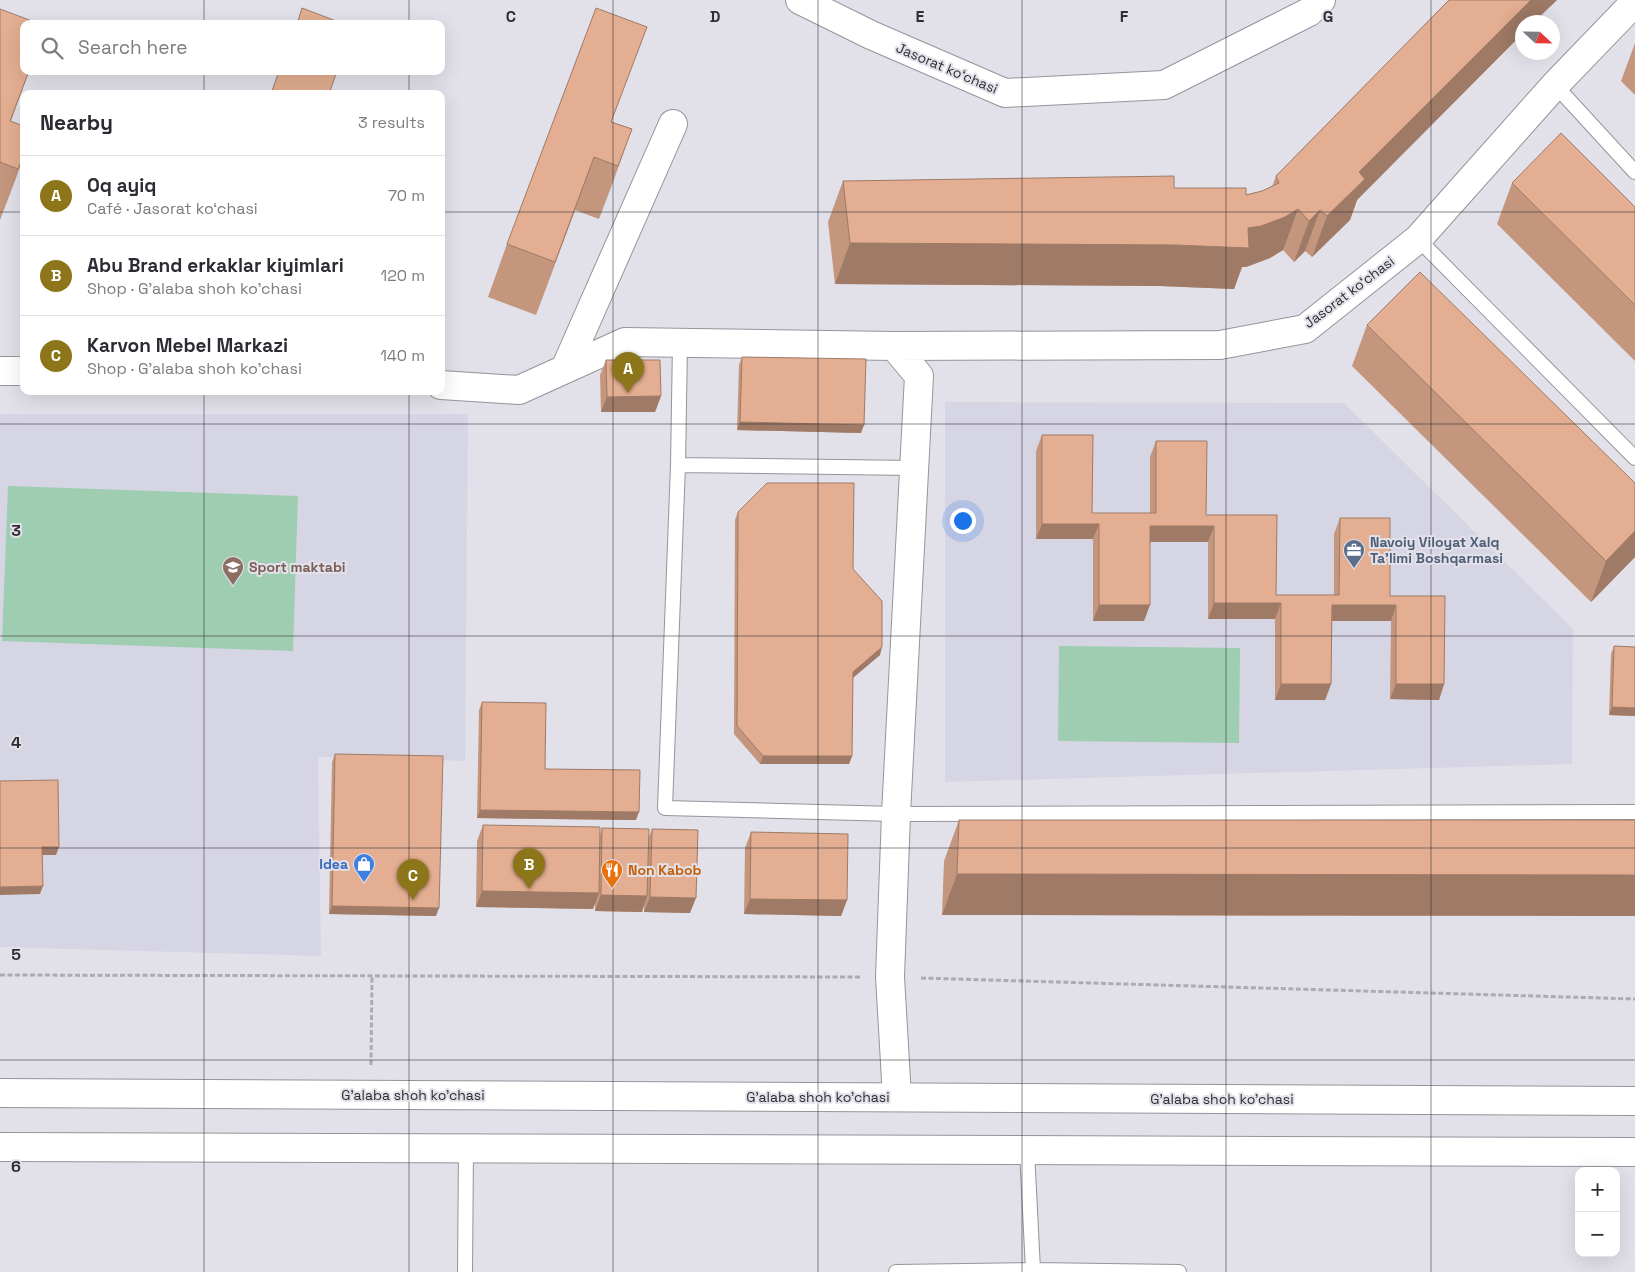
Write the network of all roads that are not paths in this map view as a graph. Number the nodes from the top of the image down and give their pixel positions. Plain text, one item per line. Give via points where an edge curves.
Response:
1 (800, 0) edge
2 (1321, 0) edge
3 (1635, 2) edge
4 (1555, 85) junction
5 (673, 124) dead end
6 (1635, 172) edge
7 (1418, 239) junction
8 (680, 343) junction
9 (894, 346) junction
10 (565, 369) junction
11 (0, 371) edge
12 (20, 371) edge
13 (445, 385) edge
14 (1635, 458) edge
15 (678, 465) junction
16 (914, 468) junction
17 (1635, 812) edge
18 (896, 814) junction
19 (0, 1093) edge
20 (897, 1097) junction
21 (1635, 1101) edge
22 (0, 1147) edge
23 (466, 1148) junction
24 (1027, 1151) junction
25 (1635, 1152) edge
26 (1033, 1270) junction
27 (465, 1272) edge
28 (896, 1272) edge
29 (1179, 1272) edge

1 - 2 main road, Jasorat ko‘chasi via 871,35 1005,93 1164,85 1309,12
3 - 4 main road, Jasorat ko‘chasi
4 - 6 lane
4 - 7 main road, Jasorat ko‘chasi
5 - 10 main road
7 - 9 main road, Jasorat ko‘chasi via 1305,329 1220,345
7 - 14 lane
8 - 9 main road, Jasorat ko‘chasi
8 - 10 main road, Jasorat ko‘chasi via 626,342
8 - 15 lane
9 - 16 main road via 919,376
10 - 13 main road, Jasorat ko‘chasi via 519,390
11 - 12 main road
15 - 16 lane
15 - 18 lane via 665,808
16 - 18 main road
17 - 18 lane
18 - 20 main road via 890,977
19 - 20 main road, G'alaba shoh ko'chasi
20 - 21 main road, G'alaba shoh ko'chasi
22 - 23 main road
23 - 24 main road
23 - 27 lane
24 - 25 main road
24 - 26 lane
26 - 28 lane
26 - 29 lane

